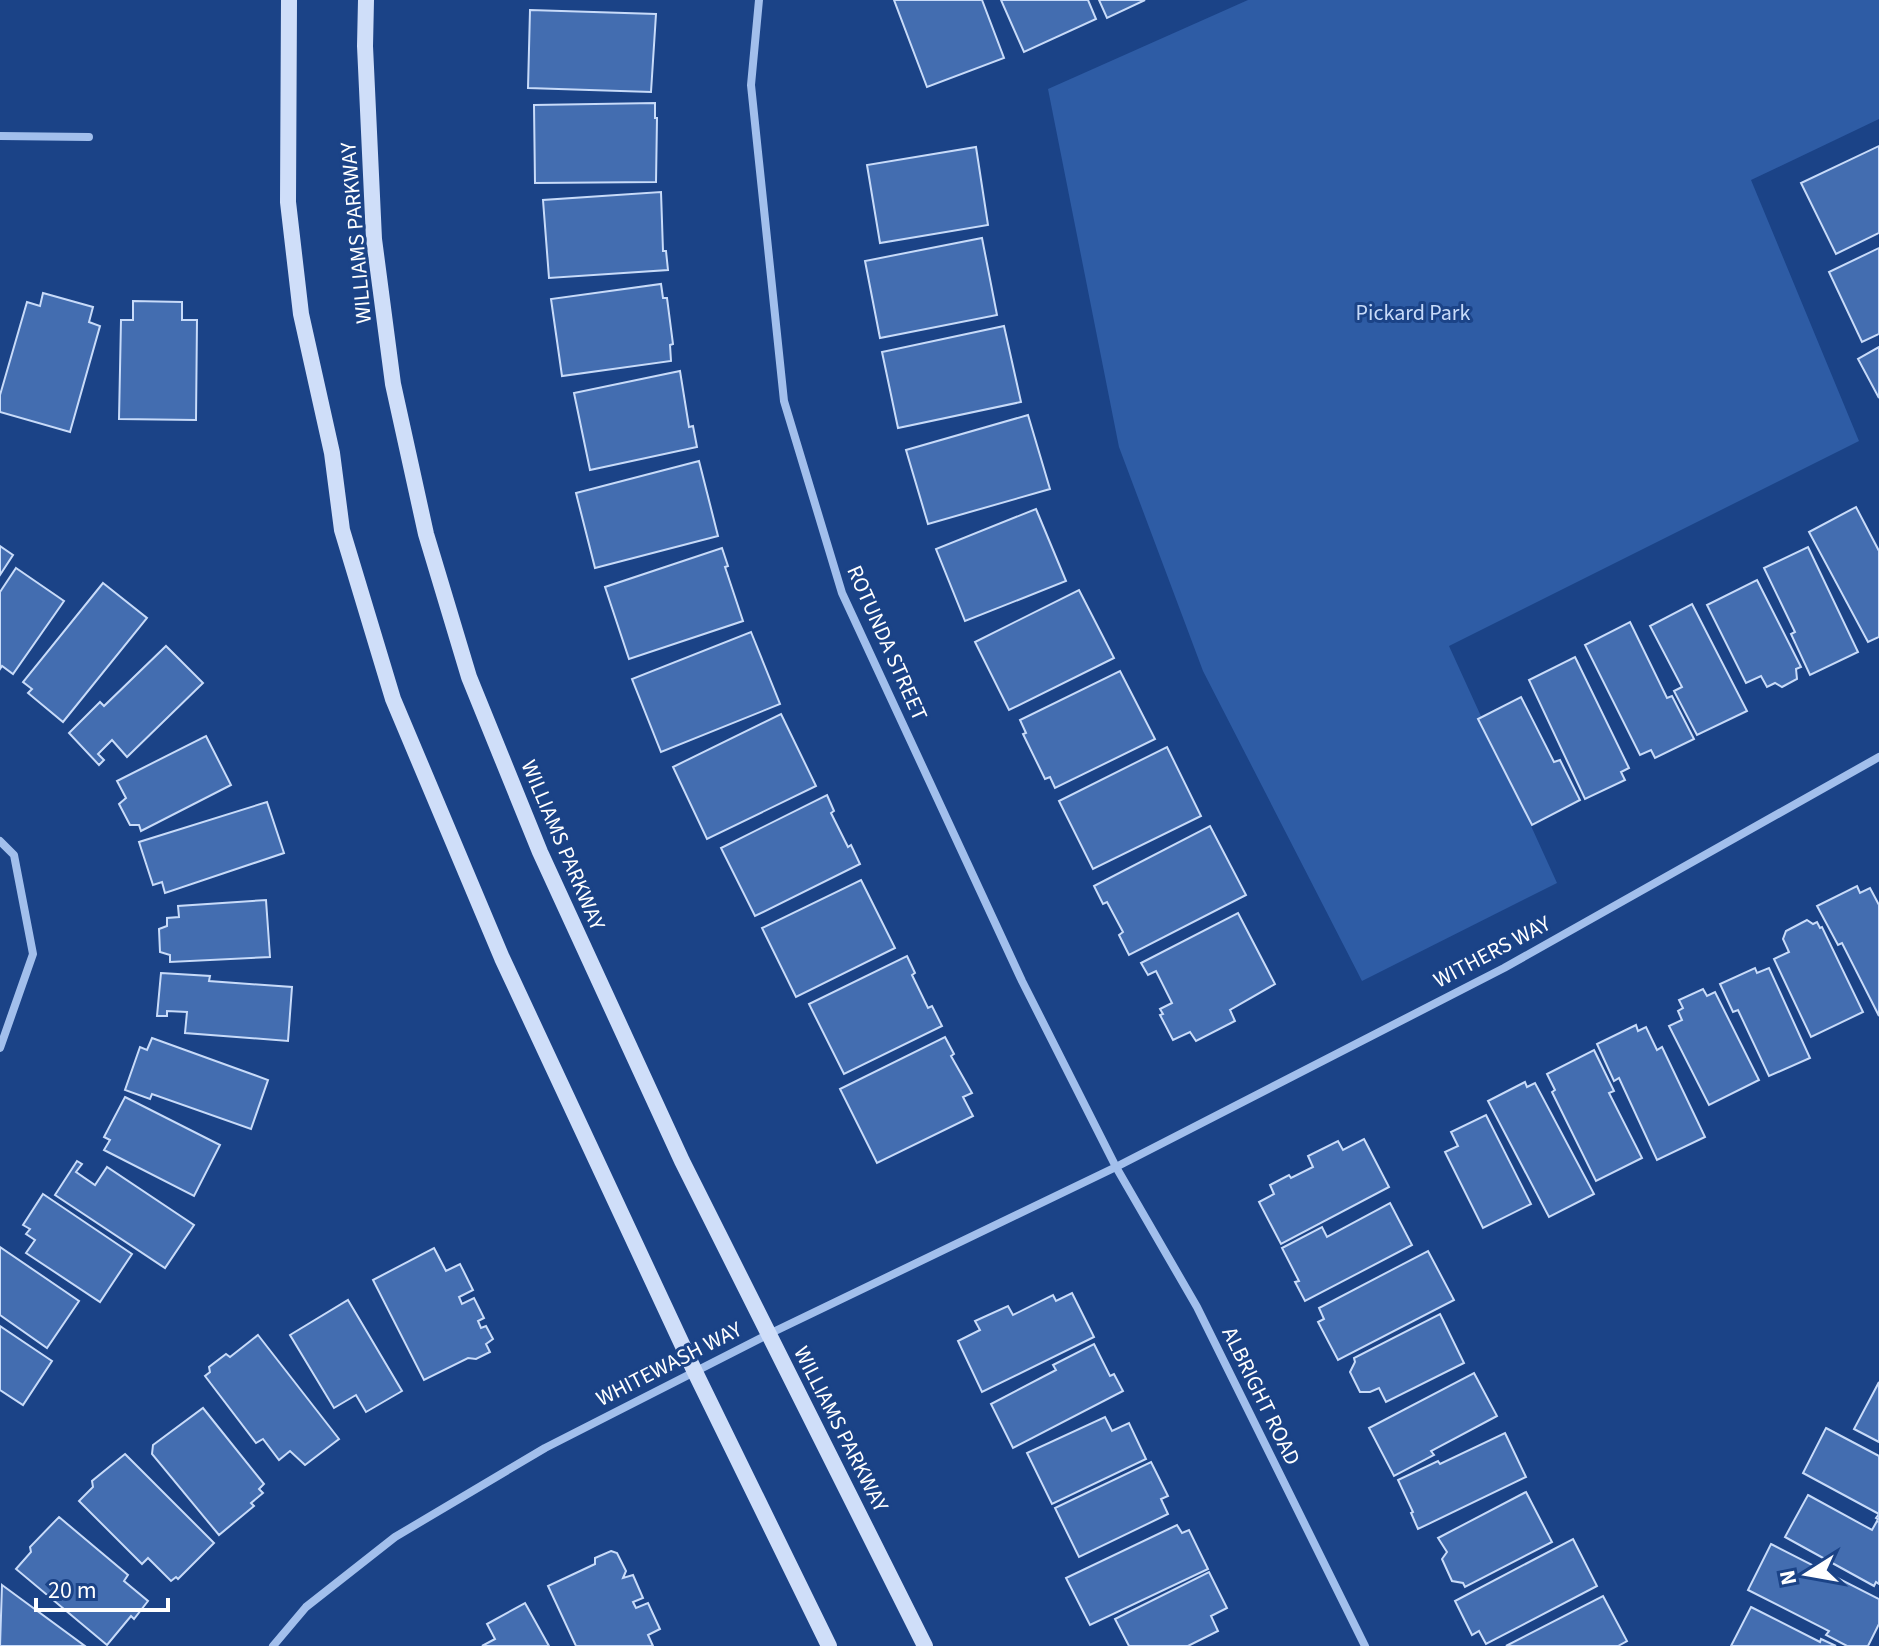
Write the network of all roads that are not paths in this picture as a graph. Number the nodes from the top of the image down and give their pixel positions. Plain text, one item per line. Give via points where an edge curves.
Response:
1 (289, 0) edge
2 (366, 0) edge
3 (759, 0) edge
4 (0, 136) edge
5 (89, 137) dead end
6 (1879, 757) edge
7 (0, 841) edge
8 (0, 1048) edge
9 (1116, 1167) junction
10 (769, 1334) junction
11 (695, 1372) junction
12 (273, 1646) edge
13 (829, 1646) edge
14 (925, 1646) edge
15 (1365, 1646) edge

1 - 11 main road via 288,202 301,314 332,453 342,530 393,699 502,958
2 - 10 main road, WILLIAMS PARKWAY via 374,239 393,384 426,534 469,677 540,852 682,1161
3 - 9 street, ROTUNDA STREET via 751,85 784,401 842,593 1022,981
4 - 5 street
6 - 9 street, WITHERS WAY via 1504,968
7 - 8 street via 14,855 33,954
9 - 10 street, WHITEWASH WAY
9 - 15 street, ALBRIGHT ROAD via 1197,1307
10 - 11 street, WHITEWASH WAY
10 - 14 main road, WILLIAMS PARKWAY
11 - 12 street, WHITEWASH WAY via 545,1448 395,1537 306,1607
11 - 13 main road

